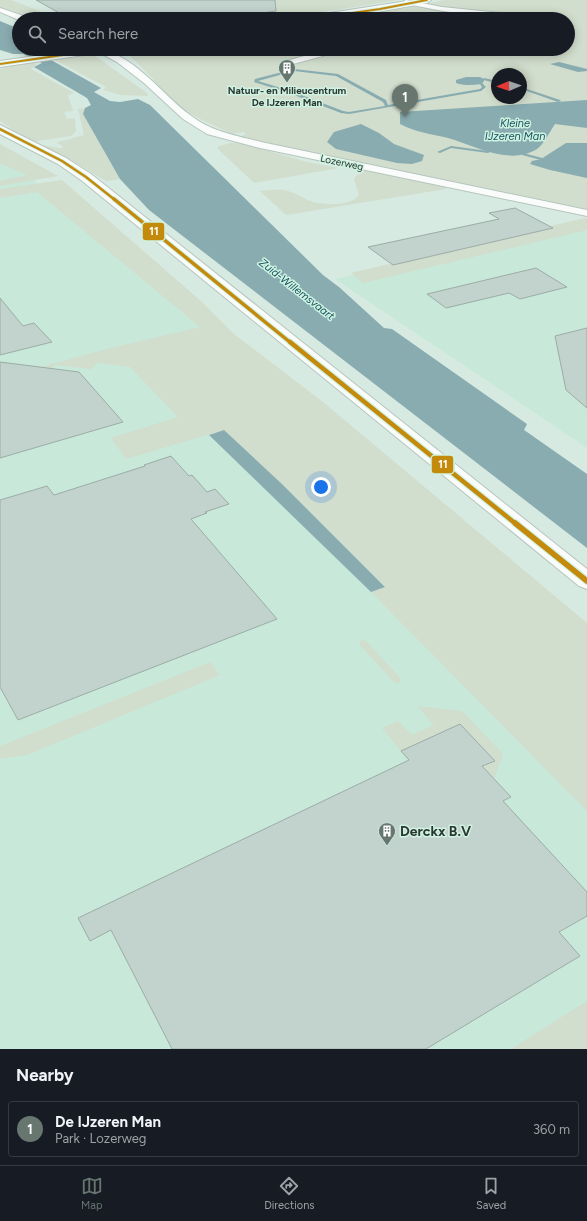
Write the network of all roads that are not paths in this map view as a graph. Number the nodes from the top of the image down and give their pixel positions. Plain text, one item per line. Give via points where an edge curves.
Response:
1 (427, 0) edge
2 (411, 2) edge
3 (0, 10) edge
4 (463, 11) joint
5 (355, 12) edge
6 (473, 12) edge
7 (12, 14) edge
8 (57, 56) edge
9 (113, 56) edge
10 (121, 56) edge
11 (314, 56) edge
12 (120, 60) junction
13 (293, 62) dead end
14 (0, 64) edge
15 (0, 128) edge
16 (587, 213) edge
17 (587, 581) edge

1 - 2 main road
2 - 4 street
2 - 5 main road
3 - 7 street
4 - 6 street
8 - 14 main road
9 - 12 street, Lozerweg
10 - 12 street
11 - 13 street
12 - 16 street, Lozerweg via 186,117 210,132 260,145
15 - 17 main road via 62,161 86,177

